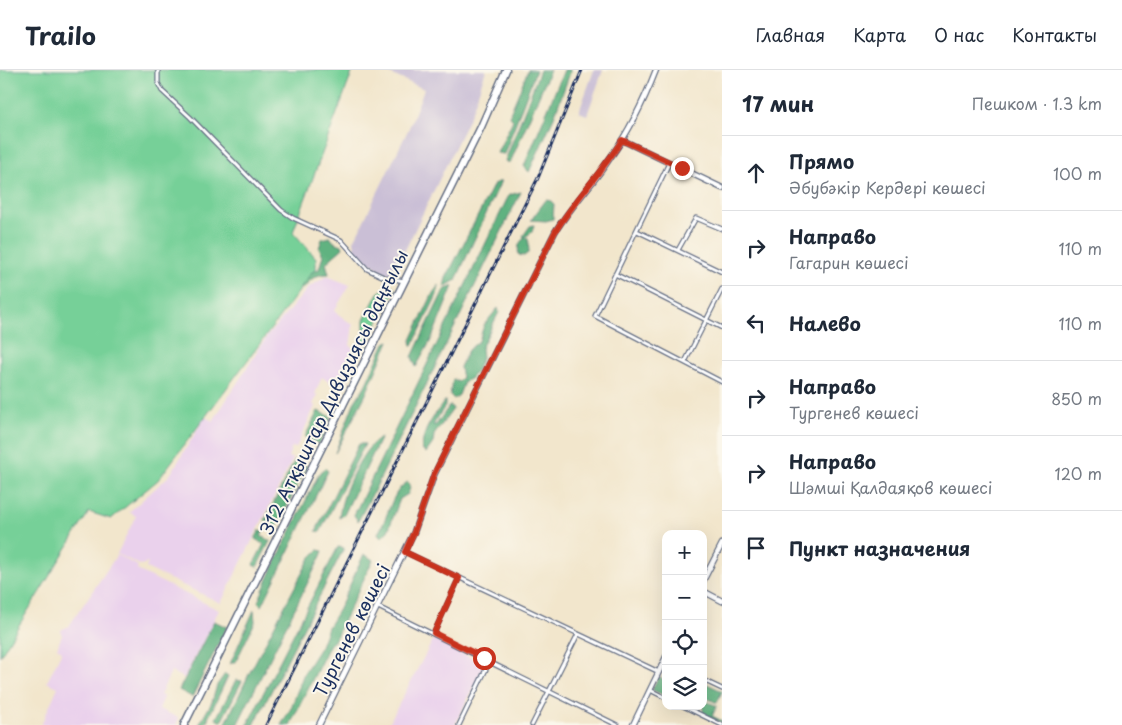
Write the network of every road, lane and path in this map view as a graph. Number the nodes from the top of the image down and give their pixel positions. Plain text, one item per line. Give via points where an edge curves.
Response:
1 (158, 70) edge
2 (506, 70) edge
3 (656, 70) edge
4 (622, 140) junction
5 (669, 163) junction
6 (722, 188) edge
7 (722, 229) edge
8 (638, 231) junction
9 (678, 250) junction
10 (722, 272) edge
11 (615, 274) junction
12 (404, 281) junction
13 (722, 289) edge
14 (706, 320) junction
15 (722, 328) edge
16 (685, 362) junction
17 (722, 382) edge
18 (722, 544) edge
19 (405, 552) junction
20 (706, 575) edge
21 (459, 578) junction
22 (707, 593) edge
23 (722, 601) edge
24 (378, 607) junction
25 (434, 633) junction
26 (578, 634) junction
27 (490, 661) junction
28 (662, 665) edge
29 (659, 672) junction
30 (707, 682) edge
31 (722, 689) edge
32 (650, 690) junction
33 (549, 691) junction
34 (662, 696) edge
35 (691, 710) edge
36 (184, 725) edge
37 (318, 725) edge
38 (459, 725) edge
39 (532, 725) edge
40 (616, 725) edge
41 (633, 725) edge
42 (722, 725) edge

1 - 12 street via 162,91 281,210 341,240 367,269
2 - 12 highway, 312 Атқыштар Дивизиясы даңғылы
3 - 4 main road, Тургенев көшесі
4 - 5 main road
4 - 19 main road, Тургенев көшесі via 570,207 555,232 434,474
5 - 6 main road
5 - 8 street
7 - 9 street via 696,218
8 - 9 street
8 - 11 street
9 - 10 street
11 - 14 street
11 - 16 street via 596,316
12 - 36 highway, 312 Атқыштар Дивизиясы даңғылы
13 - 14 street
14 - 15 street
14 - 16 street
16 - 17 street
18 - 20 main road
19 - 21 street
19 - 24 main road, Тургенев көшесі
21 - 25 street
21 - 26 street
22 - 23 main road
24 - 25 street
24 - 37 main road, Тургенев көшесі
25 - 27 street
26 - 29 street
26 - 33 street
27 - 33 street
27 - 38 street
28 - 29 main road
29 - 32 main road
30 - 31 street
32 - 34 street
32 - 41 main road
33 - 39 street
33 - 40 street
35 - 42 street

